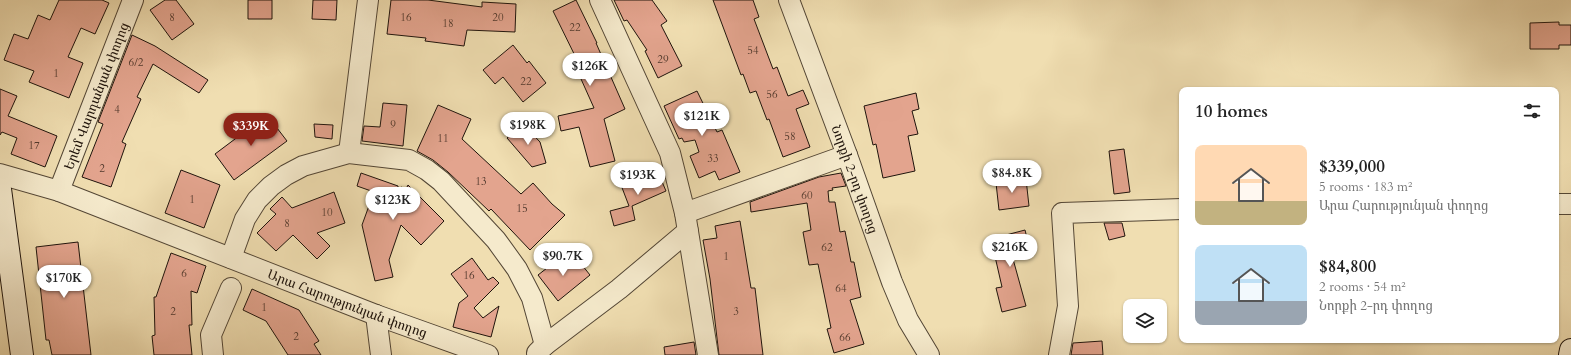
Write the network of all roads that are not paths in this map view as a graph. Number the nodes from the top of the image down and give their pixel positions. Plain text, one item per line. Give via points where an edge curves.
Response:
1 (133, 0) edge
2 (368, 0) edge
3 (600, 0) edge
4 (789, 0) edge
5 (349, 153) junction
6 (848, 155) junction
7 (0, 174) edge
8 (0, 189) edge
9 (59, 191) junction
10 (1559, 204) edge
11 (1571, 204) edge
12 (1179, 209) edge
13 (686, 222) junction
14 (231, 258) junction
15 (231, 288) dead end
16 (376, 315) junction
17 (540, 350) edge
18 (1571, 350) edge
19 (22, 355) edge
20 (214, 355) edge
21 (381, 355) edge
22 (488, 355) edge
23 (708, 355) edge
24 (929, 355) edge
25 (1059, 355) edge
26 (1570, 355) edge

1 - 9 street, Երեմ Վարդանյան փողոց
2 - 5 street
3 - 13 street via 670,154
4 - 6 street, Նորքի 2-րդ փողոց
5 - 14 street via 303,166 286,174 271,186 257,200 245,219
5 - 17 street via 409,160 441,182 496,240 517,269 532,298
6 - 13 street
6 - 24 street, Նորքի 2-րդ փողոց via 892,282 908,320
7 - 9 street, Արա Հարությունյան փողոց
8 - 19 street
9 - 14 street, Արա Հարությունյան փողոց
10 - 11 street
12 - 25 street via 1062,213 1068,306
13 - 17 street via 619,289
13 - 23 street
14 - 16 street, Արա Հարությունյան փողոց
15 - 20 street via 211,335
16 - 21 street
16 - 22 street, Արա Հարությունյան փողոց
18 - 26 street

